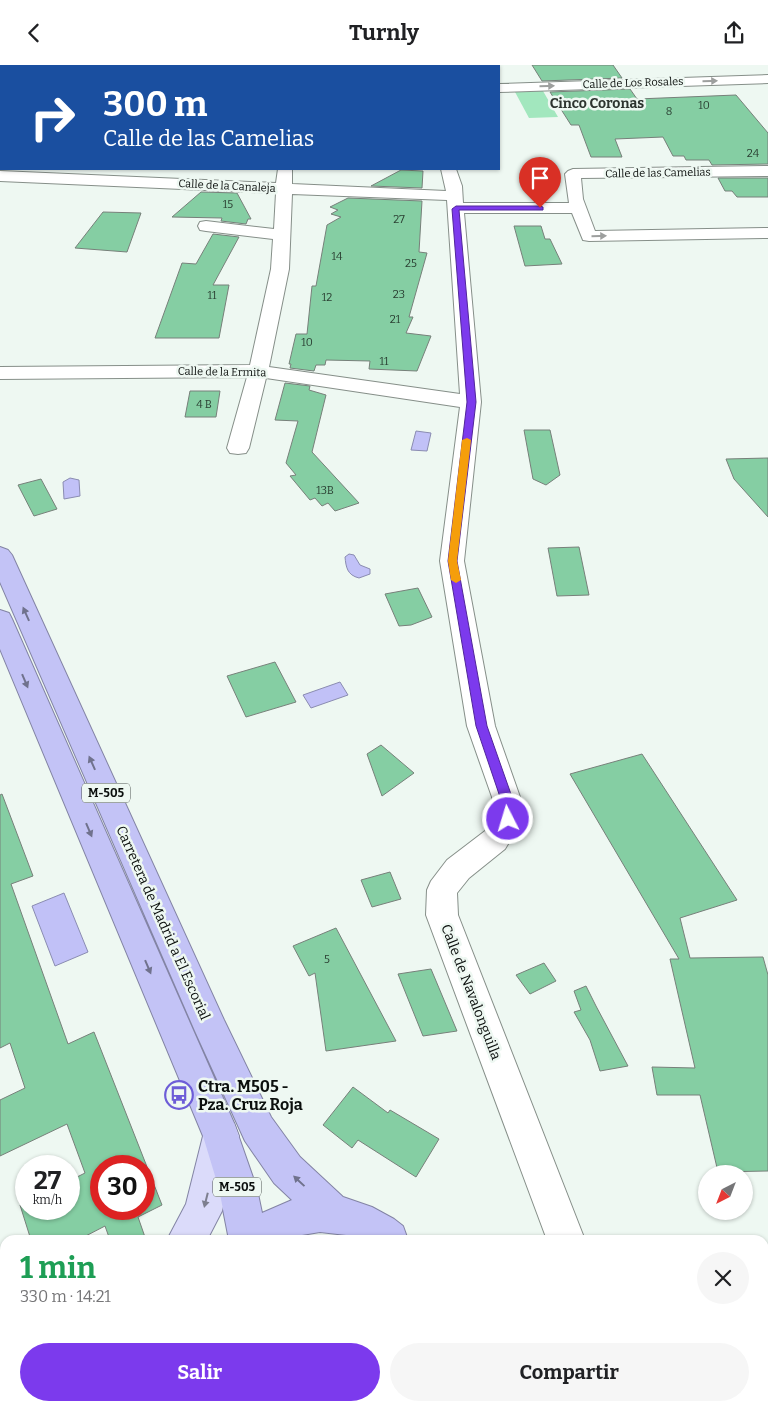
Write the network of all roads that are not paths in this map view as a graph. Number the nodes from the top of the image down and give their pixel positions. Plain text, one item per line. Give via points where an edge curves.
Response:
1 (768, 79) edge
2 (500, 88) edge
3 (286, 170) edge
4 (449, 170) edge
5 (768, 171) edge
6 (0, 176) edge
7 (284, 189) junction
8 (455, 201) junction
9 (577, 204) junction
10 (206, 226) dead end
11 (768, 233) edge
12 (282, 235) junction
13 (258, 371) junction
14 (0, 373) edge
15 (472, 402) junction
16 (238, 448) dead end
17 (0, 555) edge
18 (0, 619) edge
19 (221, 1136) junction
20 (334, 1214) junction
21 (189, 1235) edge
22 (247, 1235) edge
23 (262, 1235) edge
24 (382, 1235) edge
25 (564, 1235) edge

2 -> 1 street, Calle de Los Rosales
3 - 7 street
4 - 8 street, Calle de Navalonguilla
5 - 9 street, Calle de las Camelias via 573,174
6 - 7 street, Calle de la Canaleja
7 - 8 street, Calle de la Canaleja
7 - 12 street
8 - 9 street
8 - 15 street, Calle de Navalonguilla
9 -> 11 street, Calle de las Camelias via 589,236
10 - 12 street
12 - 13 street via 280,269
13 - 14 street, Calle de la Ermita
13 - 15 street, Calle de la Ermita
13 - 16 street
15 - 25 street, Calle de Navalonguilla via 452,561 481,726 506,797 508,819 494,840 458,869 442,890 442,915
20 -> 17 highway, Carretera de Madrid a El Escorial / M-505 via 287,1170 258,1129
18 -> 19 highway, M-505
19 -> 21 main road via 203,1211
19 - 22 highway, M-505
20 - 23 highway, M-505 via 297,1216
20 - 24 highway, M-505 via 366,1223

